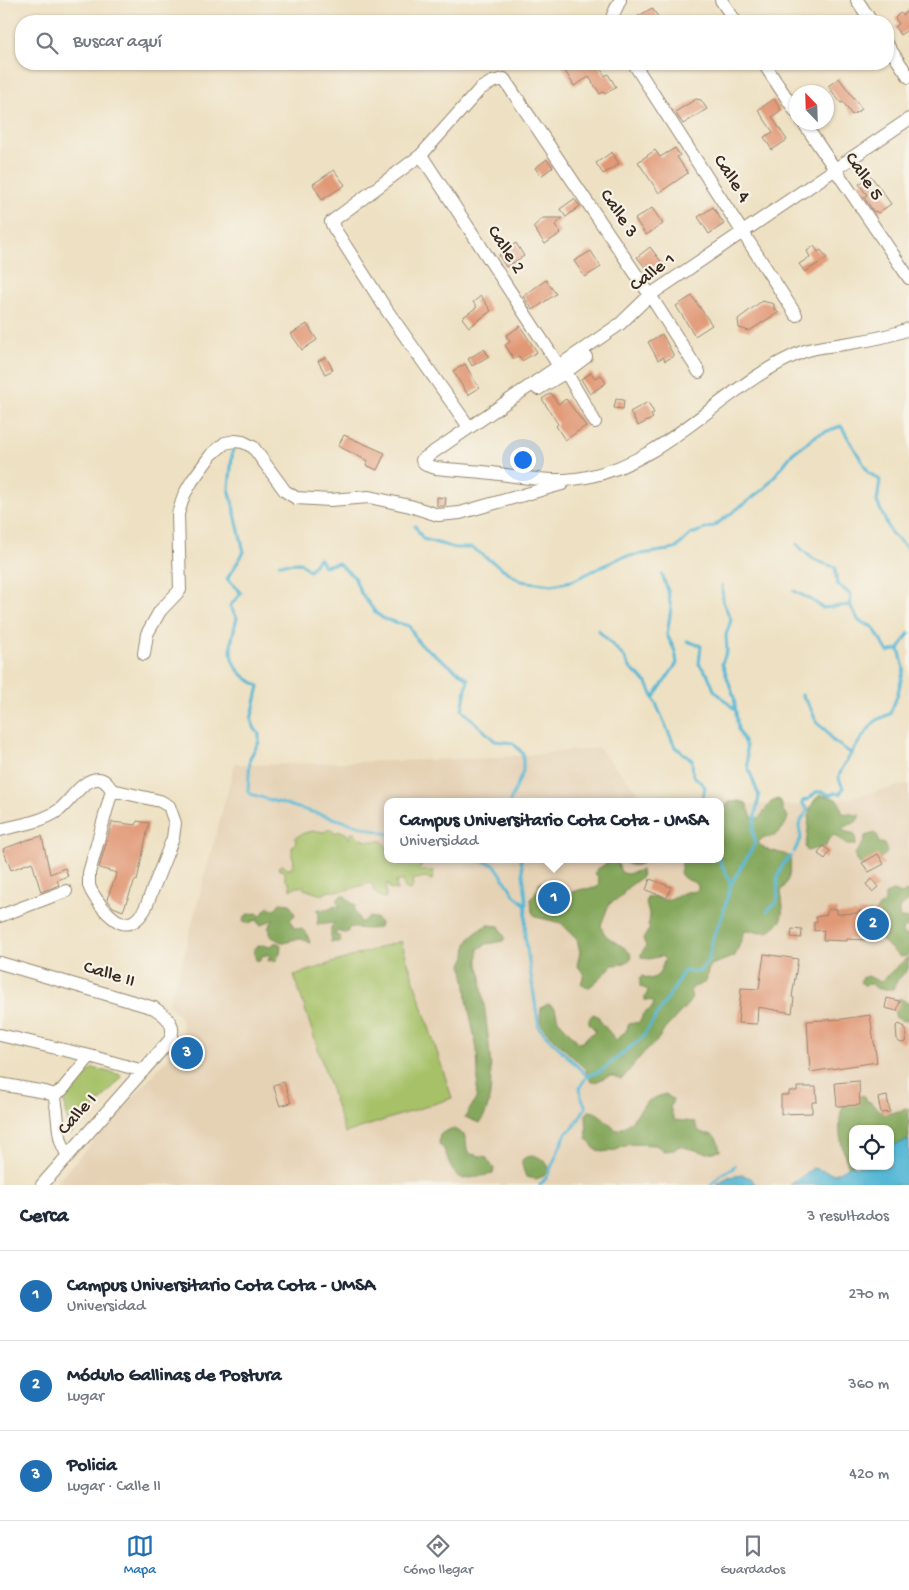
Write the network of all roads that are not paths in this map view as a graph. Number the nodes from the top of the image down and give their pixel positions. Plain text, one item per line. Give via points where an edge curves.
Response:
1 (620, 0) edge
2 (721, 0) edge
3 (857, 0) edge
4 (613, 15) edge
5 (731, 15) edge
6 (868, 15) edge
7 (894, 55) edge
8 (638, 70) edge
9 (768, 70) edge
10 (909, 77) edge
11 (789, 102) edge
12 (909, 119) edge
13 (808, 130) edge
14 (421, 155) junction
15 (835, 170) junction
16 (743, 232) junction
17 (909, 278) edge
18 (650, 295) junction
19 (796, 315) dead end
20 (909, 328) edge
21 (562, 369) junction
22 (699, 372) dead end
23 (595, 422) dead end
24 (469, 427) junction
25 (585, 478) junction
26 (144, 654) dead end
27 (112, 790) junction
28 (0, 830) edge
29 (66, 891) dead end
30 (0, 916) edge
31 (0, 963) edge
32 (0, 1034) edge
33 (161, 1051) joint
34 (90, 1056) junction
35 (143, 1071) junction
36 (0, 1084) edge
37 (54, 1095) junction
38 (68, 1155) junction
39 (42, 1185) edge

1 - 4 street
2 - 5 street
3 - 6 street
7 - 10 street
8 - 16 street, Calle 4
9 - 11 street
12 - 15 street, Calle 1
13 - 15 street, Calle 5
14 - 18 street, Calle 3 via 480,89 504,79
14 - 21 street, Calle 2
14 - 24 street via 331,222 386,309
15 - 16 street, Calle 1
15 - 17 street, Calle 5
16 - 18 street, Calle 1
16 - 19 street, Calle 4
18 - 21 street, Calle 1 via 592,352
18 - 22 street, Calle 3
20 - 25 street via 873,340 802,352 751,381 658,448 608,472
21 - 23 street, Calle 2
21 - 24 street, Calle 1 via 525,396 495,409
24 - 25 street via 422,460 436,468 544,480
25 - 26 street via 460,514 438,515 368,497 296,498 285,491 253,447 243,442 225,443 211,455 184,495 178,514 180,590 160,611 147,634
27 - 27 street via 160,801 169,806 175,823 173,838 145,909 139,919 131,923 121,923 110,916 89,886 89,873
27 - 28 street via 106,782 92,780 58,810
29 - 30 street
31 - 33 street, Calle II via 154,1008 172,1025 172,1035
32 - 34 street
33 - 35 street, Calle I
34 - 35 street
34 - 37 street
35 - 38 street, Calle I
36 - 37 street
37 - 38 street via 63,1149
38 - 39 street, Calle I

